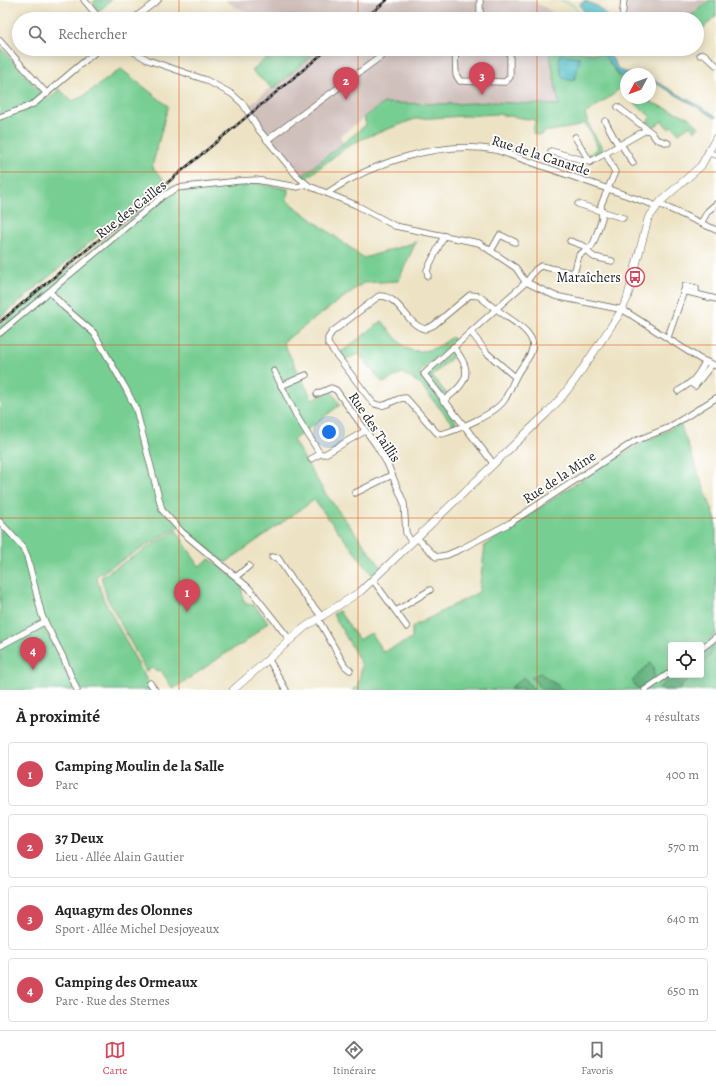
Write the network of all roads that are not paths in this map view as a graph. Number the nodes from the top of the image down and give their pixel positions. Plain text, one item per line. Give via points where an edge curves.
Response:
1 (84, 0) edge
2 (158, 0) edge
3 (480, 0) edge
4 (624, 0) edge
5 (94, 12) edge
6 (142, 12) edge
7 (480, 12) edge
8 (623, 12) edge
9 (0, 41) edge
10 (704, 54) edge
11 (12, 55) edge
12 (13, 56) edge
13 (91, 56) edge
14 (141, 56) edge
15 (382, 56) edge
16 (455, 56) edge
17 (510, 56) edge
18 (716, 65) edge
19 (47, 94) junction
20 (618, 107) dead end
21 (0, 117) edge
22 (605, 121) dead end
23 (646, 130) junction
24 (575, 137) dead end
25 (716, 138) edge
26 (267, 140) junction
27 (668, 143) dead end
28 (620, 145) junction
29 (551, 151) dead end
30 (606, 154) junction
31 (712, 154) edge
32 (590, 162) junction
33 (633, 162) dead end
34 (306, 184) junction
35 (608, 188) junction
36 (327, 193) junction
37 (578, 204) dead end
38 (716, 204) edge
39 (658, 205) junction
40 (601, 211) junction
41 (623, 218) dead end
42 (701, 223) junction
43 (716, 230) edge
44 (444, 236) junction
45 (570, 240) dead end
46 (515, 242) dead end
47 (587, 250) junction
48 (491, 251) junction
49 (612, 261) dead end
50 (428, 276) dead end
51 (526, 282) junction
52 (50, 292) junction
53 (716, 299) edge
54 (496, 309) junction
55 (622, 310) junction
56 (471, 332) junction
57 (0, 334) edge
58 (668, 337) junction
59 (453, 347) junction
60 (705, 362) junction
61 (714, 365) edge
62 (274, 371) dead end
63 (306, 375) dead end
64 (515, 377) junction
65 (691, 383) junction
66 (281, 386) junction
67 (678, 391) dead end
68 (317, 394) dead end
69 (716, 398) edge
70 (443, 401) junction
71 (458, 420) junction
72 (470, 424) junction
73 (464, 427) junction
74 (456, 430) junction
75 (365, 431) junction
76 (470, 434) junction
77 (320, 454) junction
78 (311, 459) dead end
79 (493, 463) junction
80 (392, 475) junction
81 (355, 493) dead end
82 (0, 522) edge
83 (414, 540) junction
84 (272, 557) dead end
85 (249, 566) dead end
86 (237, 576) junction
87 (373, 580) junction
88 (430, 590) dead end
89 (396, 611) junction
90 (320, 618) junction
91 (44, 622) junction
92 (407, 627) dead end
93 (716, 637) edge
94 (290, 640) junction
95 (0, 646) edge
96 (704, 647) edge
97 (269, 660) junction
98 (350, 670) dead end
99 (668, 674) edge
100 (150, 683) dead end
101 (77, 690) edge
102 (155, 690) edge
103 (233, 690) edge
104 (286, 690) edge
105 (645, 690) edge

1 - 5 street
2 - 6 street
3 - 7 street
4 - 8 street
9 - 11 street
10 - 18 street
12 - 19 street
13 - 19 street
14 - 26 street via 218,85 238,99
15 - 26 street
16 - 17 street via 456,75 460,81 505,82 510,77
19 - 21 street via 29,107
20 - 23 street
22 - 28 street
23 - 27 street via 656,139
23 - 28 street
24 - 32 street
25 - 31 main road
26 - 34 street
28 - 30 street
28 - 33 street
29 - 32 street
30 - 32 street
30 - 35 street via 615,172
31 - 39 main road
34 - 36 street
34 - 52 street, Rue des Cailles via 298,187 256,180 174,189
35 - 36 street, Rue de la Canarde via 496,150 476,148 431,152 389,161 342,183
35 - 39 street, Rue de la Canarde
35 - 40 street
36 - 44 street via 395,226
37 - 40 street
38 - 42 street
39 - 42 street, Rue de la Canarde
39 - 55 main road via 646,223
40 - 41 street
40 - 47 street via 602,218 594,242
42 - 43 street, Rue de la Canarde
44 - 48 street via 474,242
44 - 50 street via 427,270
45 - 47 street
46 - 48 street via 500,235
47 - 49 street via 594,257
47 - 51 street via 579,255 572,273 541,266
48 - 51 street via 516,268
51 - 54 street
51 - 55 street via 555,296
52 - 57 street, Rue des Cailles
52 - 86 street via 94,333 126,388 136,409 162,510 182,532
53 - 58 street via 684,291
54 - 56 street
54 - 64 street via 528,334 532,343 531,352
54 - 74 street via 479,296 470,295 431,327 425,329 415,324 389,298 379,296 329,336 328,344 371,401 378,406 406,398 439,434
55 - 58 street
55 - 79 main road via 561,398
56 - 59 street
56 - 64 street via 486,352
58 - 60 street
59 - 70 street via 464,360 466,373 464,383
59 - 70 street via 425,372 425,378
60 - 61 street
60 - 65 street
61 - 65 street via 695,386
62 - 66 street
63 - 66 street
64 - 72 street via 504,401
65 - 67 street
66 - 77 street
68 - 75 street, Rue des Taillis via 332,388 336,390
69 - 83 street, Rue de la Mine via 668,428 635,441 510,523 461,549 436,557
70 - 71 street
71 - 73 street
71 - 74 street
72 - 73 street
72 - 76 street
73 - 74 street
73 - 76 street
75 - 77 street via 325,454
75 - 80 street, Rue des Taillis via 381,453
76 - 79 street
77 - 78 street
79 - 83 main road
80 - 81 street
80 - 83 street, Rue des Taillis via 404,503 406,533
82 - 91 street via 28,556
83 - 87 main road
84 - 90 street via 278,558
85 - 86 street
86 - 94 street via 253,592
87 - 89 street
87 - 90 main road via 352,598
88 - 89 street
89 - 92 street
90 - 94 main road
90 - 98 street via 345,666
91 - 95 street
91 - 101 street
93 - 96 street
94 - 97 main road
97 - 103 main road
97 - 104 street
99 - 105 street
100 - 102 street

